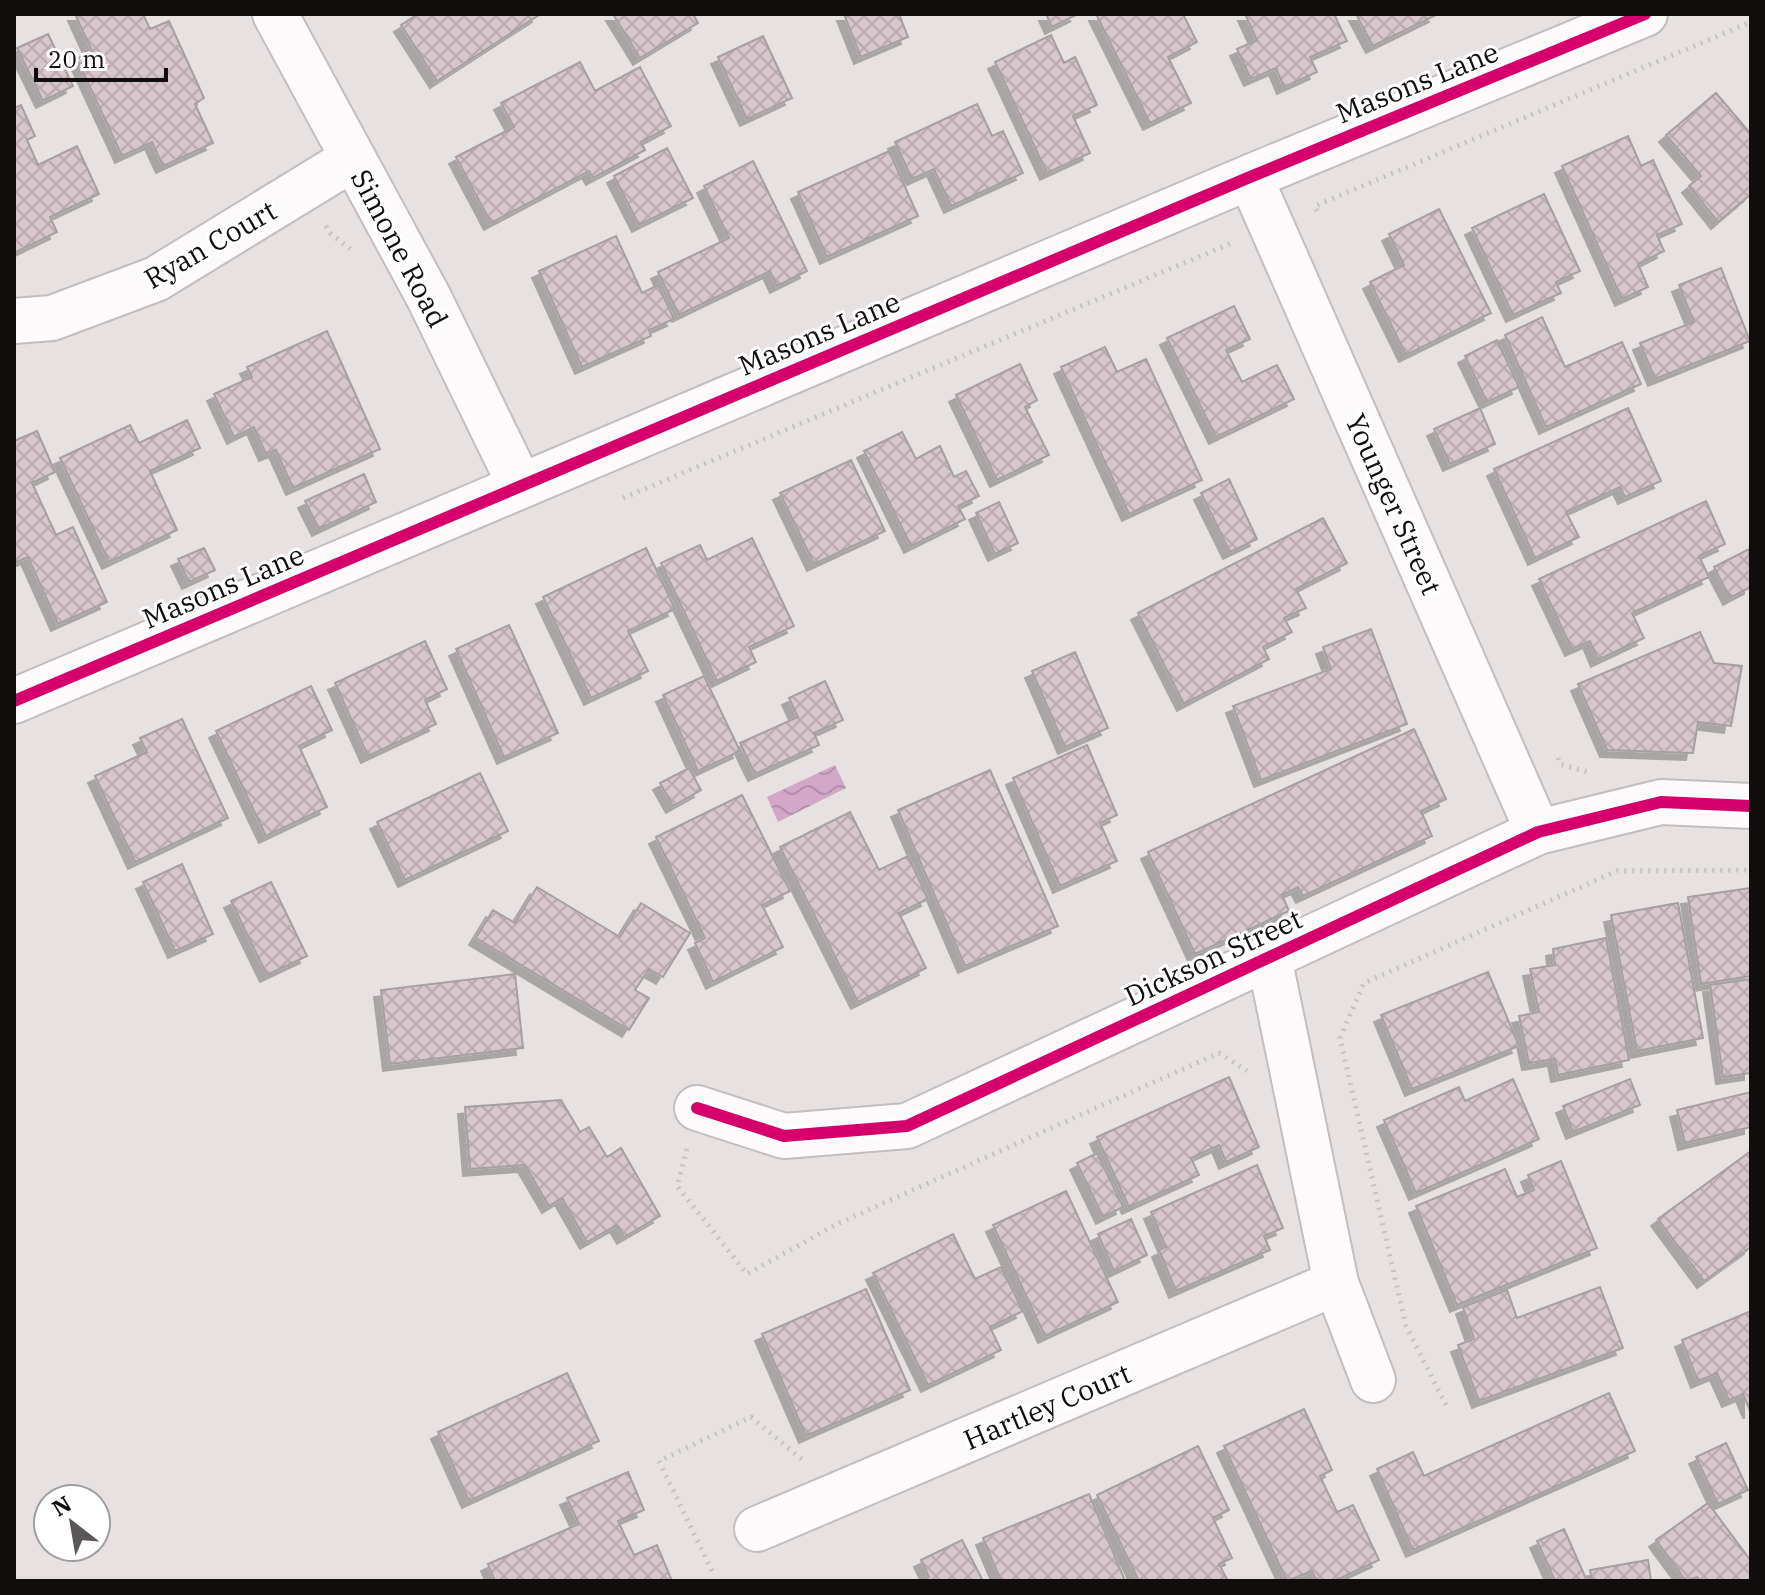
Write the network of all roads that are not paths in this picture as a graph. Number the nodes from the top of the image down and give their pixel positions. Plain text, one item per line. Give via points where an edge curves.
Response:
1 (275, 14) edge
2 (1645, 14) edge
3 (352, 159) junction
4 (1250, 177) junction
5 (14, 321) edge
6 (520, 485) junction
7 (14, 701) edge
8 (1751, 806) edge
9 (1538, 832) junction
10 (1269, 957) junction
11 (697, 1108) road end
12 (1336, 1283) junction
13 (1373, 1380) dead end
14 (757, 1529) dead end

1 - 3 street, Simone Road
2 - 4 street, Masons Lane
3 - 5 street, Ryan Court via 156,279 52,318
3 - 6 street, Simone Road via 429,298
4 - 6 street, Masons Lane
4 - 9 street, Younger Street
6 - 7 street, Masons Lane
8 - 9 street, Dickson Street via 1661,802
9 - 10 street, Dickson Street
10 - 11 street, Dickson Street via 907,1126 784,1136
10 - 12 street
12 - 13 street
12 - 14 street, Hartley Court

